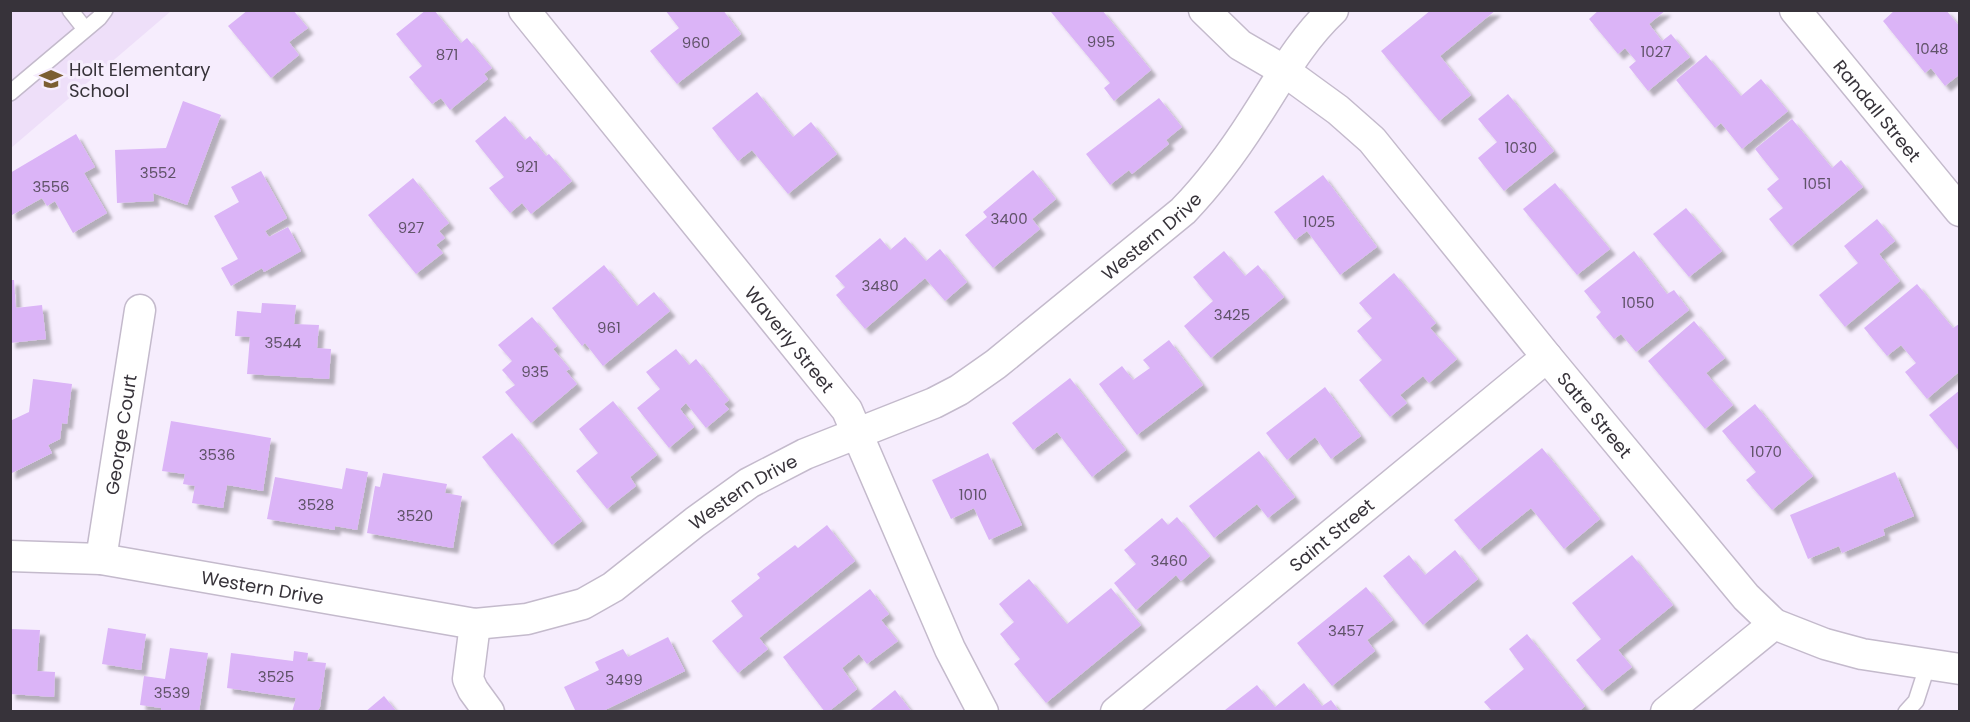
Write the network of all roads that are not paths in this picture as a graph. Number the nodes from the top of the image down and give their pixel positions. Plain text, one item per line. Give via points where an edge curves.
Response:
1 (70, 10) edge
2 (105, 10) edge
3 (524, 10) edge
4 (1204, 10) edge
5 (1333, 10) edge
6 (1795, 10) edge
7 (86, 29) junction
8 (1283, 70) junction
9 (10, 93) edge
10 (1959, 212) edge
11 (140, 310) dead end
12 (1546, 357) junction
13 (859, 434) junction
14 (10, 556) edge
15 (101, 559) junction
16 (475, 624) junction
17 (1774, 624) junction
18 (1928, 663) junction
19 (1959, 669) edge
20 (489, 711) edge
21 (983, 711) edge
22 (1116, 711) edge
23 (1666, 711) edge
24 (1906, 711) edge

1 - 7 lane
2 - 7 lane
3 - 13 street, Waverly Street via 839,399
4 - 8 street, Satre Street via 1240,45
5 - 8 street, Western Drive
6 - 10 street, Randall Street
7 - 9 lane
8 - 12 street, Satre Street via 1372,140
8 - 13 street, Western Drive via 1222,167 1183,211 978,378 934,403
11 - 15 street, George Court
12 - 17 street, Satre Street via 1746,597
12 - 22 street, Saint Street
13 - 16 street, Western Drive via 805,454 749,483 614,587 583,604 527,619
13 - 21 street, Waverly Street via 950,650
14 - 15 street, Western Drive
15 - 16 street, Western Drive
16 - 20 street via 468,679
17 - 18 street, Satre Street via 1862,654
17 - 23 street
18 - 19 street, Satre Street
18 - 24 lane via 1916,701

